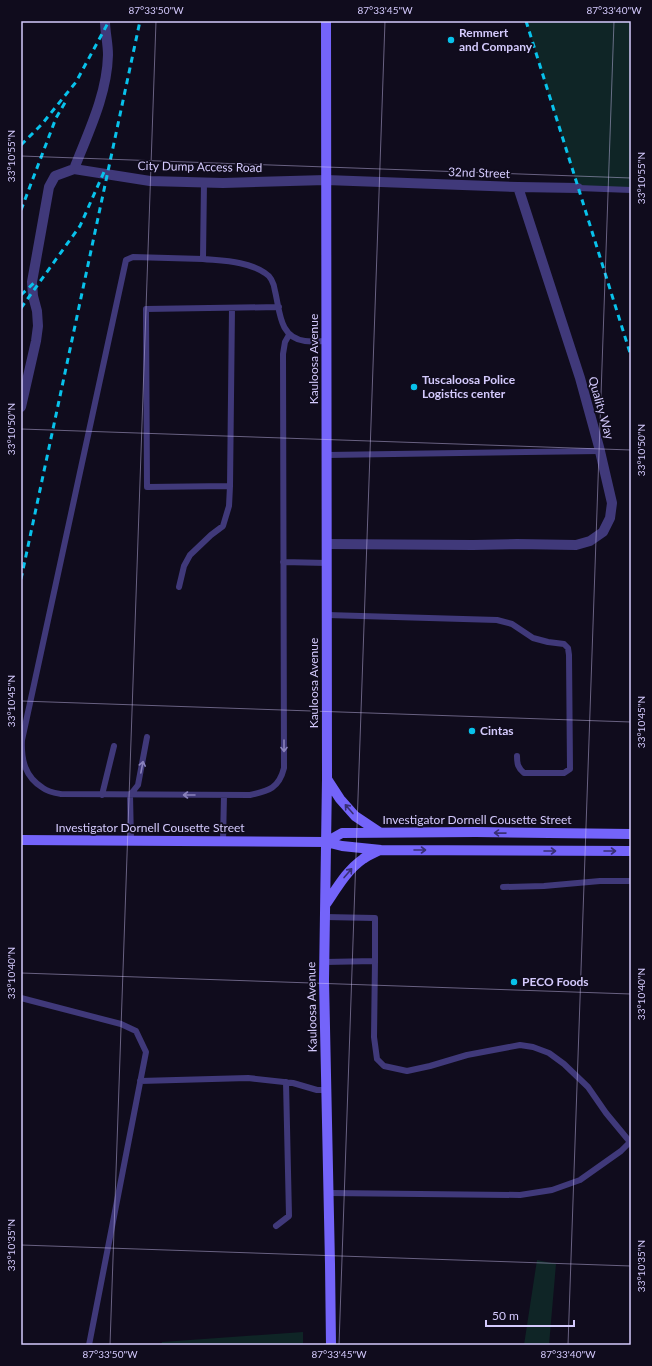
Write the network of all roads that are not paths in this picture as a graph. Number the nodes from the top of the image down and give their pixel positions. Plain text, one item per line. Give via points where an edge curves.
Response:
1 (105, 21) edge
2 (326, 21) edge
3 (74, 169) junction
4 (326, 180) junction
5 (204, 182) junction
6 (518, 187) junction
7 (578, 188) joint
8 (631, 190) edge
9 (203, 259) junction
10 (279, 307) junction
11 (232, 308) junction
12 (289, 335) junction
13 (327, 341) junction
14 (21, 407) edge
15 (600, 451) junction
16 (327, 455) junction
17 (230, 486) junction
18 (327, 544) junction
19 (283, 562) junction
20 (327, 563) junction
21 (179, 587) dead end
22 (327, 616) junction
23 (147, 737) dead end
24 (114, 746) dead end
25 (517, 756) dead end
26 (327, 778) junction
27 (102, 795) junction
28 (130, 795) junction
29 (224, 795) junction
30 (379, 832) junction
31 (631, 834) edge
32 (21, 840) edge
33 (130, 841) junction
34 (223, 842) junction
35 (326, 842) junction
36 (381, 850) junction
37 (631, 851) edge
38 (631, 881) edge
39 (503, 887) dead end
40 (326, 904) junction
41 (325, 917) junction
42 (375, 961) junction
43 (324, 962) junction
44 (21, 998) edge
45 (140, 1081) junction
46 (286, 1082) junction
47 (327, 1090) junction
48 (631, 1142) edge
49 (329, 1193) junction
50 (276, 1226) dead end
51 (90, 1345) edge
52 (330, 1345) edge

1 - 3 street via 108,55 105,84
2 - 4 street, Kauloosa Avenue
3 - 5 street, City Dump Access Road via 150,181
3 - 14 street via 55,176 49,187 32,282 38,326
4 - 5 street, City Dump Access Road
4 - 6 street, 32nd Street
4 - 13 street, Kauloosa Avenue
5 - 9 lane
6 - 7 street, 32nd Street
6 - 15 street, Quality Way
7 - 8 lane, 32nd Street
9 - 10 lane via 234,262 266,273 273,280
9 - 27 lane via 133,257 126,260 22,740 23,765 30,777 44,789 61,794
10 - 11 lane
10 - 12 lane via 283,328
11 - 17 lane
11 - 17 lane via 146,309 147,487
12 - 13 lane via 304,341
12 - 19 lane via 284,342 283,354
13 - 16 street, Kauloosa Avenue
15 - 16 lane
15 - 18 street, Quality Way via 612,503 610,518 602,532 590,541 576,545
16 - 18 street, Kauloosa Avenue
17 - 21 lane via 229,506 223,526 190,556 184,566
18 - 20 street, Kauloosa Avenue
19 - 20 lane
19 -> 29 lane via 282,776 276,786 264,792
20 - 22 street, Kauloosa Avenue
22 - 25 lane via 497,620 512,624 533,638 564,644 569,655 570,769 564,773 524,773 517,763
22 - 26 street, Kauloosa Avenue
28 -> 23 lane via 138,785
24 - 27 lane
30 -> 26 street via 355,816
26 - 35 street, Kauloosa Avenue
27 - 28 lane
29 -> 28 lane
28 - 33 lane
29 - 34 lane
31 -> 30 street, Investigator Dornell Cousette Street
30 - 35 street, Investigator Dornell Cousette Street via 342,833
32 - 33 street, Investigator Dornell Cousette Street
33 - 34 street, Investigator Dornell Cousette Street
34 - 35 street, Investigator Dornell Cousette Street
35 - 36 street, Investigator Dornell Cousette Street
35 - 40 street, Kauloosa Avenue
36 -> 37 street, Investigator Dornell Cousette Street
40 -> 36 street via 356,864
38 - 39 lane
40 - 41 street, Kauloosa Avenue
41 - 42 lane via 375,918
41 - 43 street, Kauloosa Avenue
42 - 43 lane
42 - 48 lane via 374,1037 377,1059 384,1066 407,1071 520,1044 533,1047 549,1053 588,1087
43 - 47 street, Kauloosa Avenue
44 - 45 lane via 121,1024 136,1031 146,1052
45 - 46 lane via 248,1078
45 - 51 lane
46 - 47 lane
46 - 50 lane via 289,1216
47 - 49 street, Kauloosa Avenue
48 - 49 lane via 580,1180 552,1190 520,1195
49 - 52 street, Kauloosa Avenue

